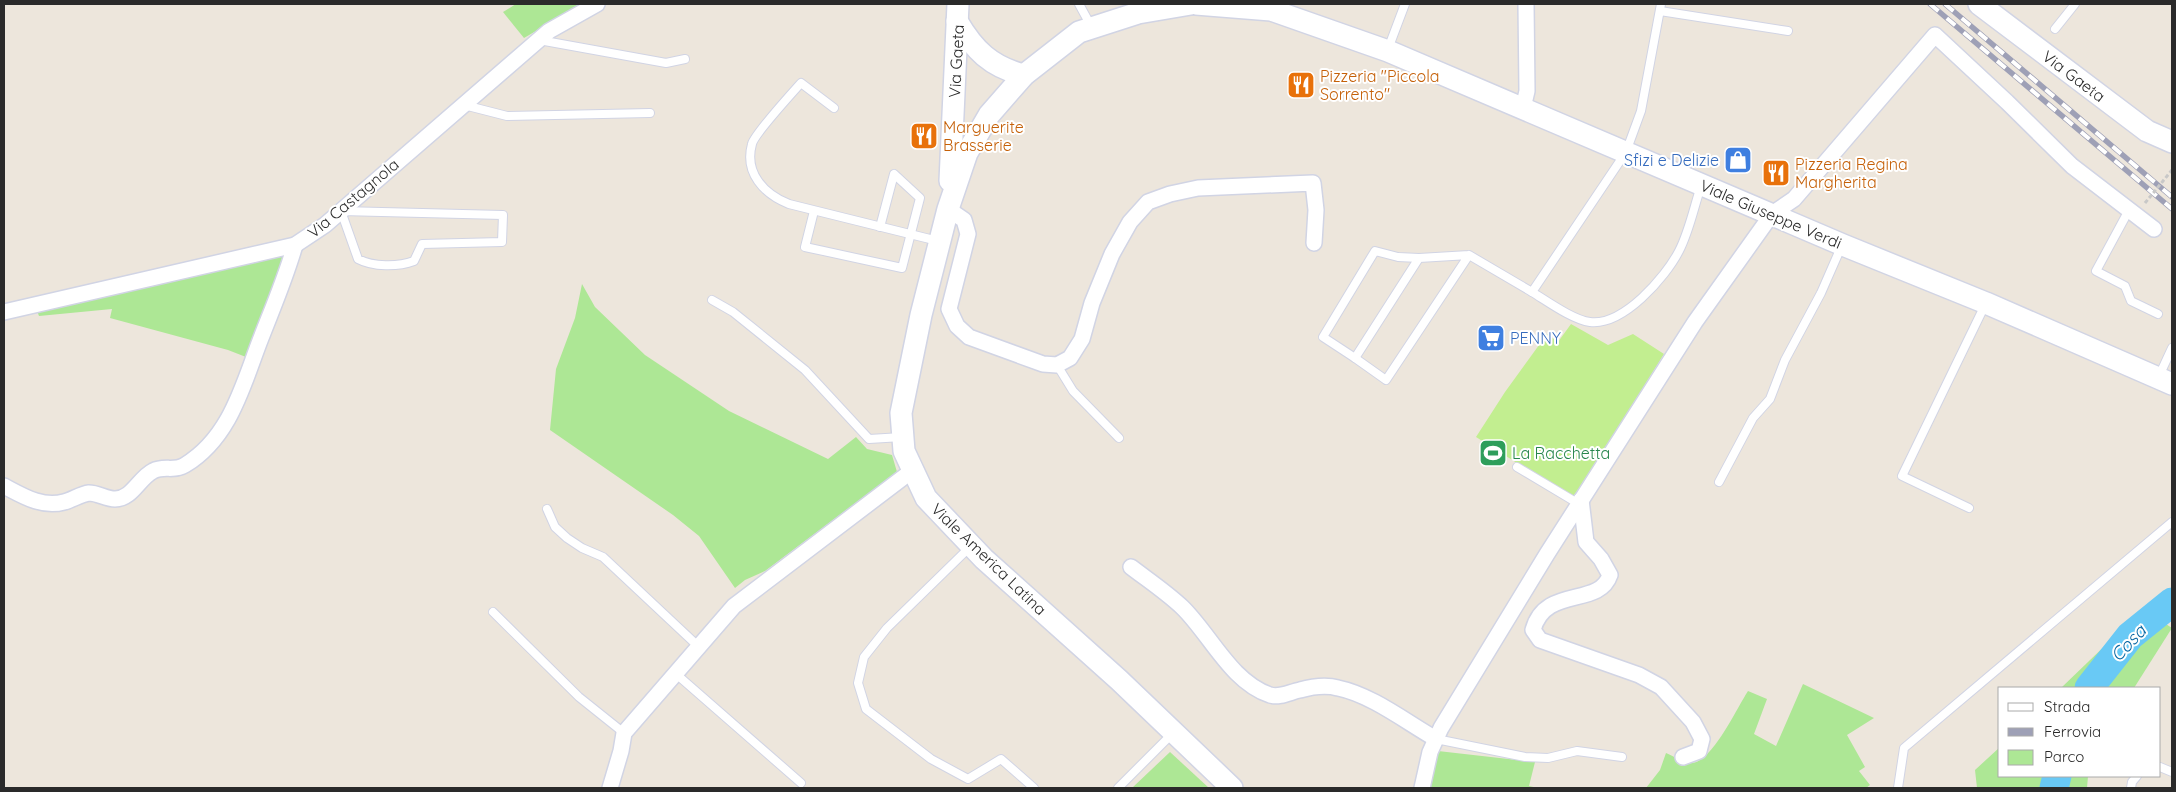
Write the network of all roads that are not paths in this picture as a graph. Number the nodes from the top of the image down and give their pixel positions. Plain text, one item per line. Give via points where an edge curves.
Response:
1 (598, 4) edge
2 (1079, 4) edge
3 (1191, 4) edge
4 (1196, 4) edge
5 (1405, 4) edge
6 (1526, 4) edge
7 (1979, 4) edge
8 (2076, 4) edge
9 (1661, 7) edge
10 (958, 12) edge
11 (1092, 28) junction
12 (2055, 29) dead end
13 (1788, 31) dead end
14 (539, 40) junction
15 (1388, 51) junction
16 (685, 58) dead end
17 (1024, 75) junction
18 (954, 92) junction
19 (463, 104) junction
20 (834, 108) dead end
21 (1523, 108) junction
22 (650, 113) dead end
23 (989, 115) junction
24 (2172, 142) edge
25 (1626, 152) junction
26 (1702, 184) junction
27 (948, 208) junction
28 (341, 210) junction
29 (814, 210) junction
30 (2129, 210) junction
31 (1772, 214) junction
32 (880, 227) junction
33 (2154, 229) dead end
34 (910, 234) junction
35 (940, 242) junction
36 (1314, 243) dead end
37 (295, 245) junction
38 (1843, 245) junction
39 (1469, 255) junction
40 (1419, 258) junction
41 (1532, 292) junction
42 (712, 300) dead end
43 (1986, 303) junction
44 (4, 312) edge
45 (2158, 314) dead end
46 (2172, 348) edge
47 (1355, 358) junction
48 (1057, 365) junction
49 (2165, 381) edge
50 (903, 437) junction
51 (1119, 438) dead end
52 (1517, 467) dead end
53 (913, 470) junction
54 (1719, 482) dead end
55 (4, 486) edge
56 (1580, 502) junction
57 (1969, 508) dead end
58 (547, 509) dead end
59 (2172, 522) edge
60 (971, 545) junction
61 (1131, 567) dead end
62 (493, 612) dead end
63 (699, 647) junction
64 (676, 673) junction
65 (624, 733) junction
66 (1174, 733) junction
67 (1436, 740) junction
68 (1622, 757) dead end
69 (1683, 757) dead end
70 (2136, 777) edge
71 (800, 783) dead end
72 (610, 788) edge
73 (1034, 788) edge
74 (1118, 788) edge
75 (1232, 788) edge
76 (1422, 788) edge
77 (1898, 788) edge
78 (2131, 788) edge

1 - 14 street, Via Castagnola
2 - 11 lane
3 - 11 main road via 1138,13
4 - 15 main road, Viale Giuseppe Verdi via 1271,10
5 - 15 lane
6 - 21 street via 1527,91
7 - 24 main road, Via Gaeta via 2147,131
8 - 12 lane
9 - 13 lane
9 - 25 lane via 1641,111
10 - 17 main road via 973,46 1009,71
10 - 18 main road, Via Gaeta
11 - 17 main road via 1079,32
14 - 16 lane via 666,63
14 - 19 street, Via Castagnola
15 - 21 main road, Viale Giuseppe Verdi
17 - 23 main road, Viale America Latina
18 - 23 main road via 960,107 966,112
18 - 27 main road, Via Gaeta
19 - 22 lane via 507,116
19 - 28 street, Via Castagnola
20 - 29 lane via 801,83 752,142 751,160 763,190 781,201
21 - 25 main road, Viale Giuseppe Verdi
23 - 27 main road, Viale America Latina via 967,153
25 - 26 main road, Viale Giuseppe Verdi
25 - 41 lane
26 - 31 main road, Viale Giuseppe Verdi
26 - 41 lane via 1680,249 1666,273 1634,305 1600,322 1589,322
27 - 35 main road, Viale America Latina
27 - 48 street via 964,220 968,234 949,309 956,326 969,337 1043,364
28 - 28 lane via 503,215 502,242 422,244 414,261 407,264 372,264 358,258
28 - 37 street, Via Castagnola
29 - 32 lane
29 - 34 lane via 805,247 902,268
30 - 31 street via 2072,166 1935,35 1794,199
30 - 33 street
30 - 45 lane via 2096,271 2125,286 2131,301
31 - 38 main road, Viale Giuseppe Verdi
31 - 56 street via 1695,322
32 - 34 lane
32 - 34 lane via 894,174 920,198
34 - 35 lane
35 - 50 main road, Viale America Latina via 901,413
36 - 48 street via 1316,210 1313,183 1198,188 1148,202 1130,222 1112,254 1092,303 1082,339 1070,358
37 - 44 street, Via Castagnola
37 - 55 street via 236,406 202,452 178,468 148,473 132,492 115,499 86,493 63,503 44,503 30,500
38 - 43 main road, Viale Giuseppe Verdi
38 - 54 lane via 1785,360 1770,399 1753,418
39 - 40 lane
39 - 41 lane
39 - 47 lane via 1386,380
40 - 47 lane
40 - 47 lane via 1375,251 1323,337
42 - 50 lane via 805,370 869,439
43 - 49 main road, Viale Giuseppe Verdi
43 - 57 lane via 1902,476
46 - 49 lane
48 - 51 lane via 1073,391
50 - 53 main road, Viale America Latina via 904,451
52 - 56 lane
53 - 60 main road, Viale America Latina via 926,498
53 - 63 street via 734,606
56 - 67 street
56 - 69 street via 1586,542 1602,559 1610,575 1607,584 1597,591 1546,608 1536,617 1533,630 1540,640 1639,675 1662,688 1693,722 1702,739 1699,751
58 - 63 lane via 555,527 567,538 603,557
59 - 77 lane via 1904,748
60 - 66 main road, Viale America Latina
60 - 73 lane via 887,628 864,657 858,683 866,709 931,759 968,779 1002,759
61 - 67 street via 1183,608 1250,684 1272,696 1318,687 1338,687 1385,708
62 - 65 lane via 579,697
63 - 64 street
64 - 65 street
64 - 71 lane
65 - 72 street
66 - 74 lane
66 - 75 main road, Viale America Latina
67 - 68 lane via 1525,757 1548,758 1577,751
67 - 76 street
70 - 78 lane

